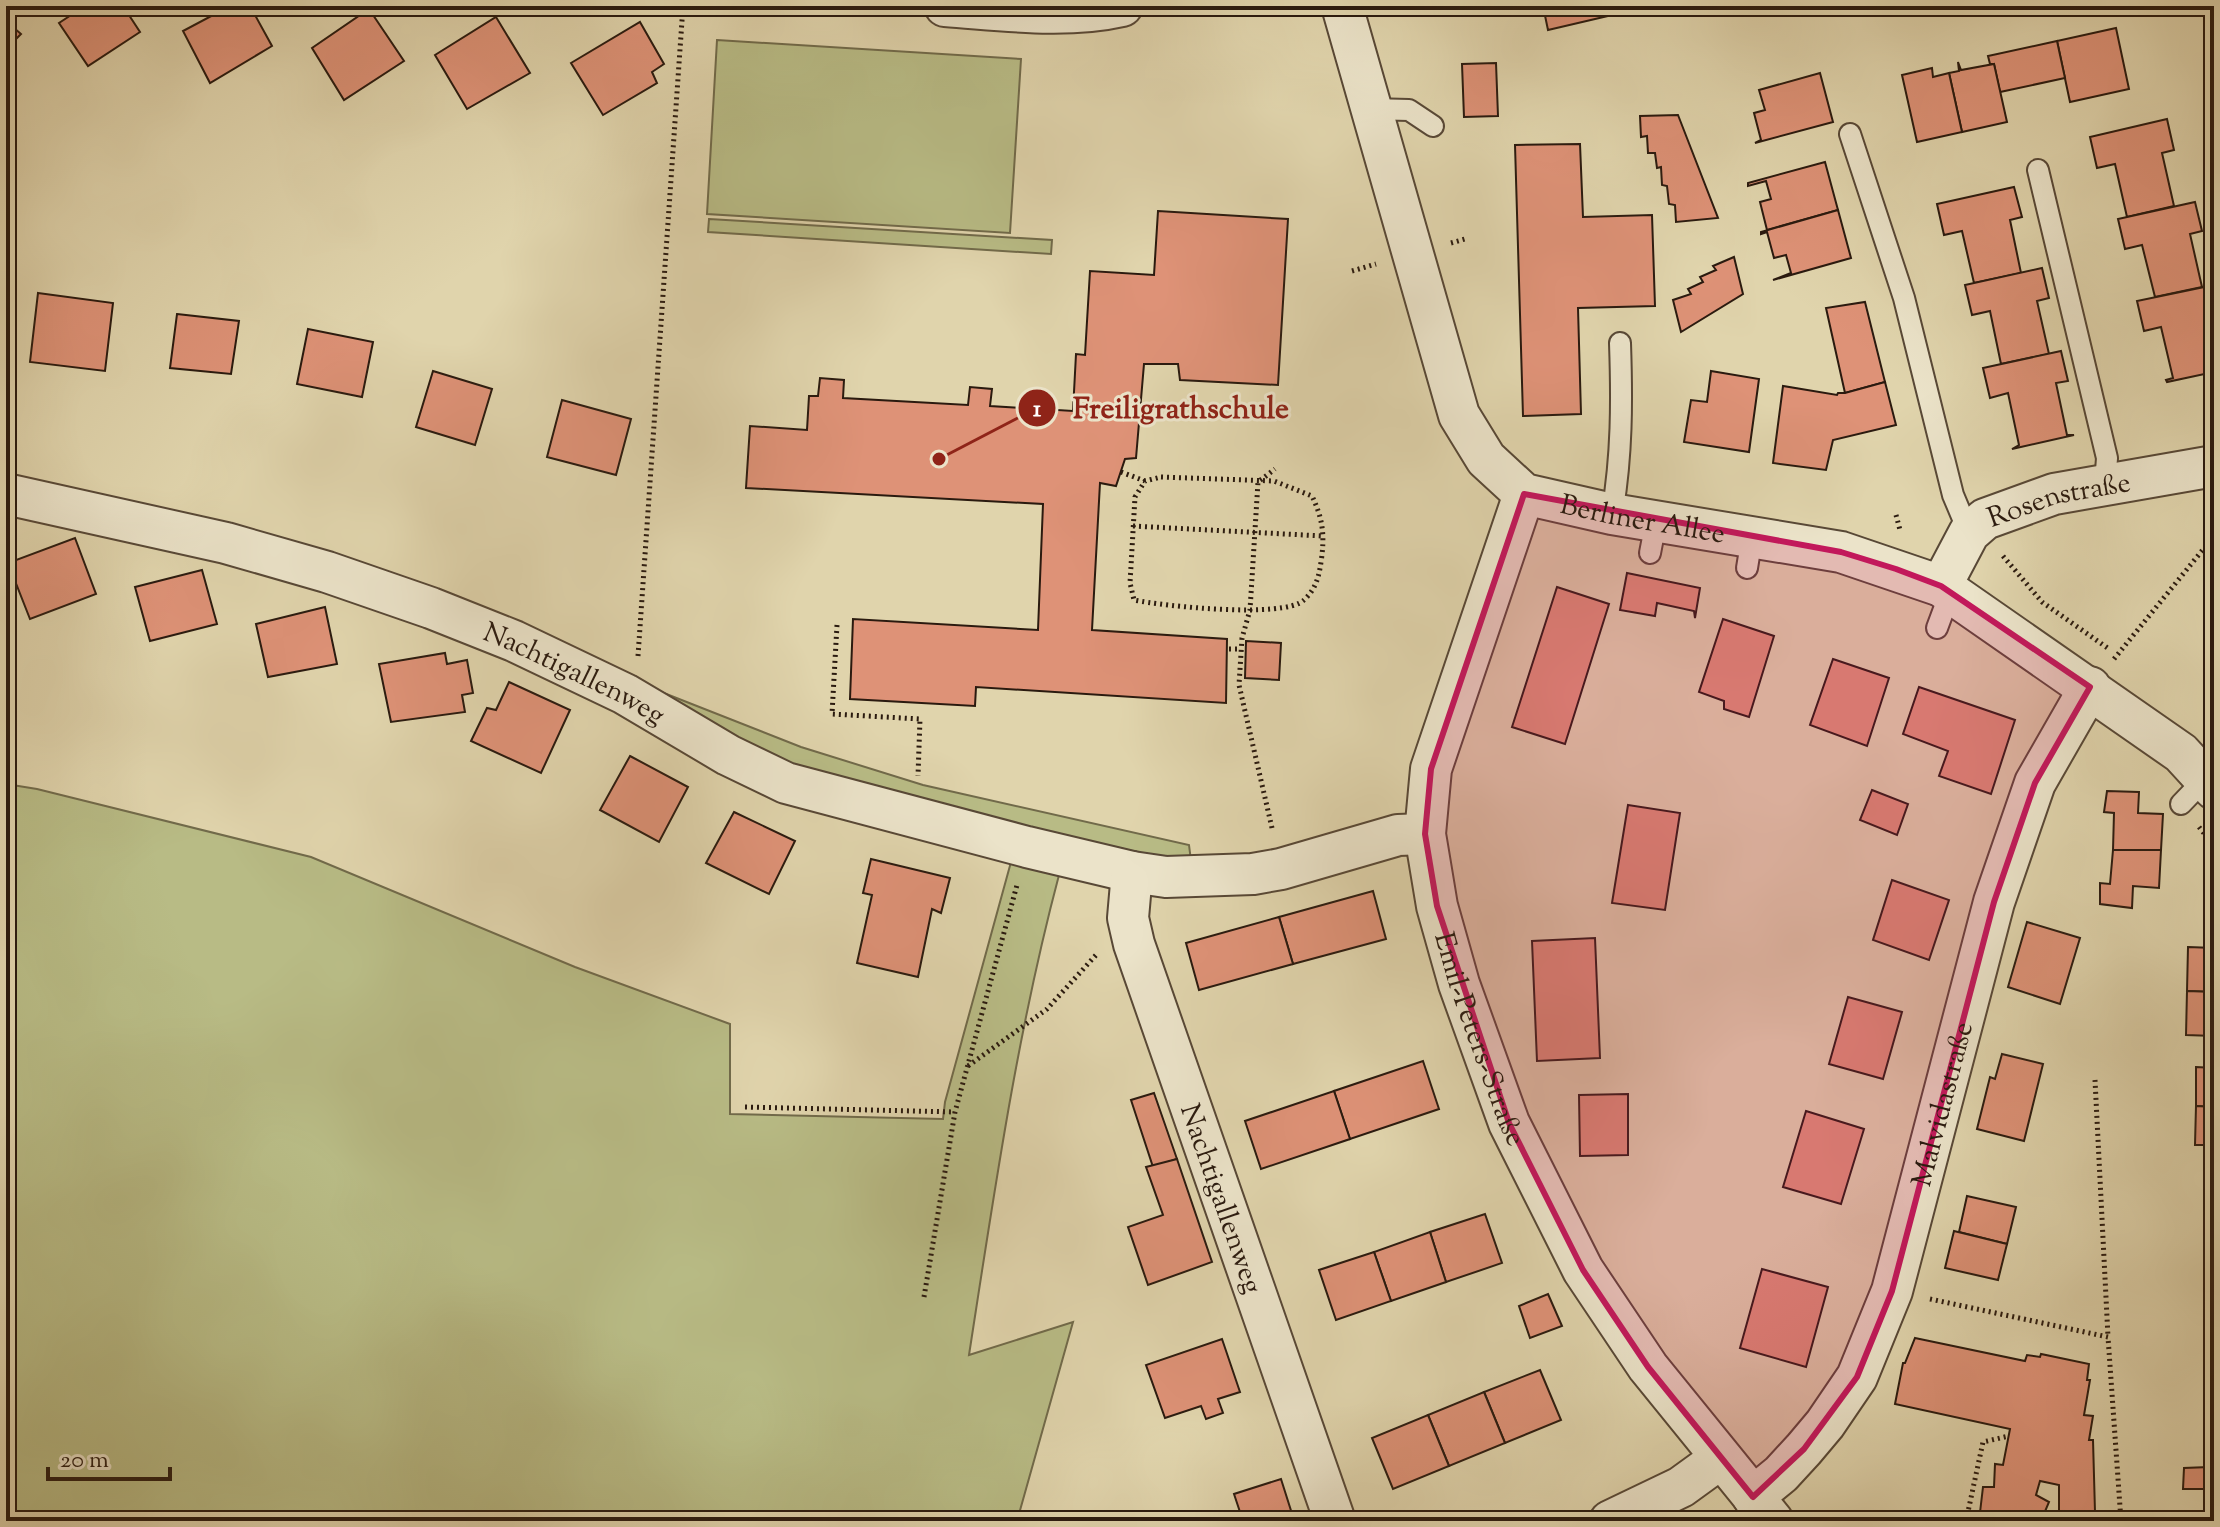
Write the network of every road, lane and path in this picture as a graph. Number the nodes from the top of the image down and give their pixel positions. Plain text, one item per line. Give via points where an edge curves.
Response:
1 (683, 6) edge
2 (945, 6) edge
3 (1122, 6) edge
4 (1342, 6) edge
5 (1370, 109) junction
6 (1433, 126) dead end
7 (1850, 134) dead end
8 (2038, 170) dead end
9 (1620, 343) dead end
10 (2214, 466) edge
11 (1275, 469) dead end
12 (1121, 472) dead end
13 (1145, 481) junction
14 (1258, 482) junction
15 (2105, 484) junction
16 (6, 494) edge
17 (1524, 494) junction
18 (1612, 514) junction
19 (1133, 526) junction
20 (1255, 532) junction
21 (1323, 536) junction
22 (2214, 536) edge
23 (1983, 541) junction
24 (1943, 602) junction
25 (1250, 610) junction
26 (837, 625) dead end
27 (1229, 649) dead end
28 (1241, 649) junction
29 (2118, 655) junction
30 (2128, 663) dead end
31 (2090, 687) junction
32 (625, 694) junction
33 (918, 777) dead end
34 (2200, 791) edge
35 (1272, 828) dead end
36 (1425, 834) junction
37 (1027, 847) junction
38 (1132, 872) junction
39 (1128, 918) junction
40 (968, 1067) junction
41 (2095, 1080) dead end
42 (745, 1107) dead end
43 (955, 1112) junction
44 (1892, 1291) junction
45 (924, 1297) dead end
46 (2108, 1337) junction
47 (2009, 1436) dead end
48 (1721, 1458) junction
49 (1763, 1509) edge
50 (1335, 1521) edge
51 (1610, 1521) edge
52 (1966, 1521) edge
53 (2121, 1521) edge

1 - 32 path via 637,677
2 - 3 street via 1046,13
4 - 5 street, Berliner Allee
5 - 6 lane via 1409,110
5 - 17 street, Berliner Allee via 1459,415 1486,459
7 - 23 lane via 1904,298 1953,495
8 - 15 lane via 2107,458
9 - 18 lane via 1622,422
10 - 15 street, Rosenstraße
11 - 14 path
12 - 13 path
13 - 14 path via 1161,477
13 - 19 path via 1135,497
14 - 20 path
14 - 21 path via 1274,481 1312,496
15 - 23 street, Rosenstraße via 2054,494 1985,519
16 - 32 street, Nachtigallenweg via 226,543 327,572 514,641
17 - 18 street, Berliner Allee
17 - 36 street, Emil-Peters-Straße via 1431,769
18 - 24 street, Berliner Allee via 1653,537 1750,552 1841,552
19 - 20 path
19 - 25 path via 1134,600
20 - 21 path
20 - 25 path
21 - 25 path via 1318,580 1303,602
22 - 29 path
23 - 24 street, Rosenstraße
23 - 29 path via 2042,602
24 - 31 street, Berliner Allee
25 - 28 path
26 - 33 path via 832,714 920,719
27 - 28 path
28 - 35 path via 1239,685
29 - 30 path
29 - 31 path
31 - 34 street, Berliner Allee via 2181,753
31 - 44 street, Malvidastraße via 2035,783 1994,902
32 - 37 street, Nachtigallenweg via 786,783
36 - 38 street, Nachtigallenweg via 1398,835 1253,874 1166,877
36 - 48 street, Emil-Peters-Straße via 1455,971 1509,1123 1583,1270 1648,1367
37 - 38 street, Nachtigallenweg
37 - 40 path
38 - 39 street, Nachtigallenweg
39 - 40 path via 1047,1009
39 - 50 street, Nachtigallenweg
40 - 43 path
41 - 46 path
42 - 43 path
43 - 45 path
44 - 46 path
44 - 49 street, Malvidastraße via 1857,1377 1781,1474
46 - 53 path
47 - 52 path via 1983,1442
48 - 49 street, Emil-Peters-Straße
48 - 51 street via 1681,1487

